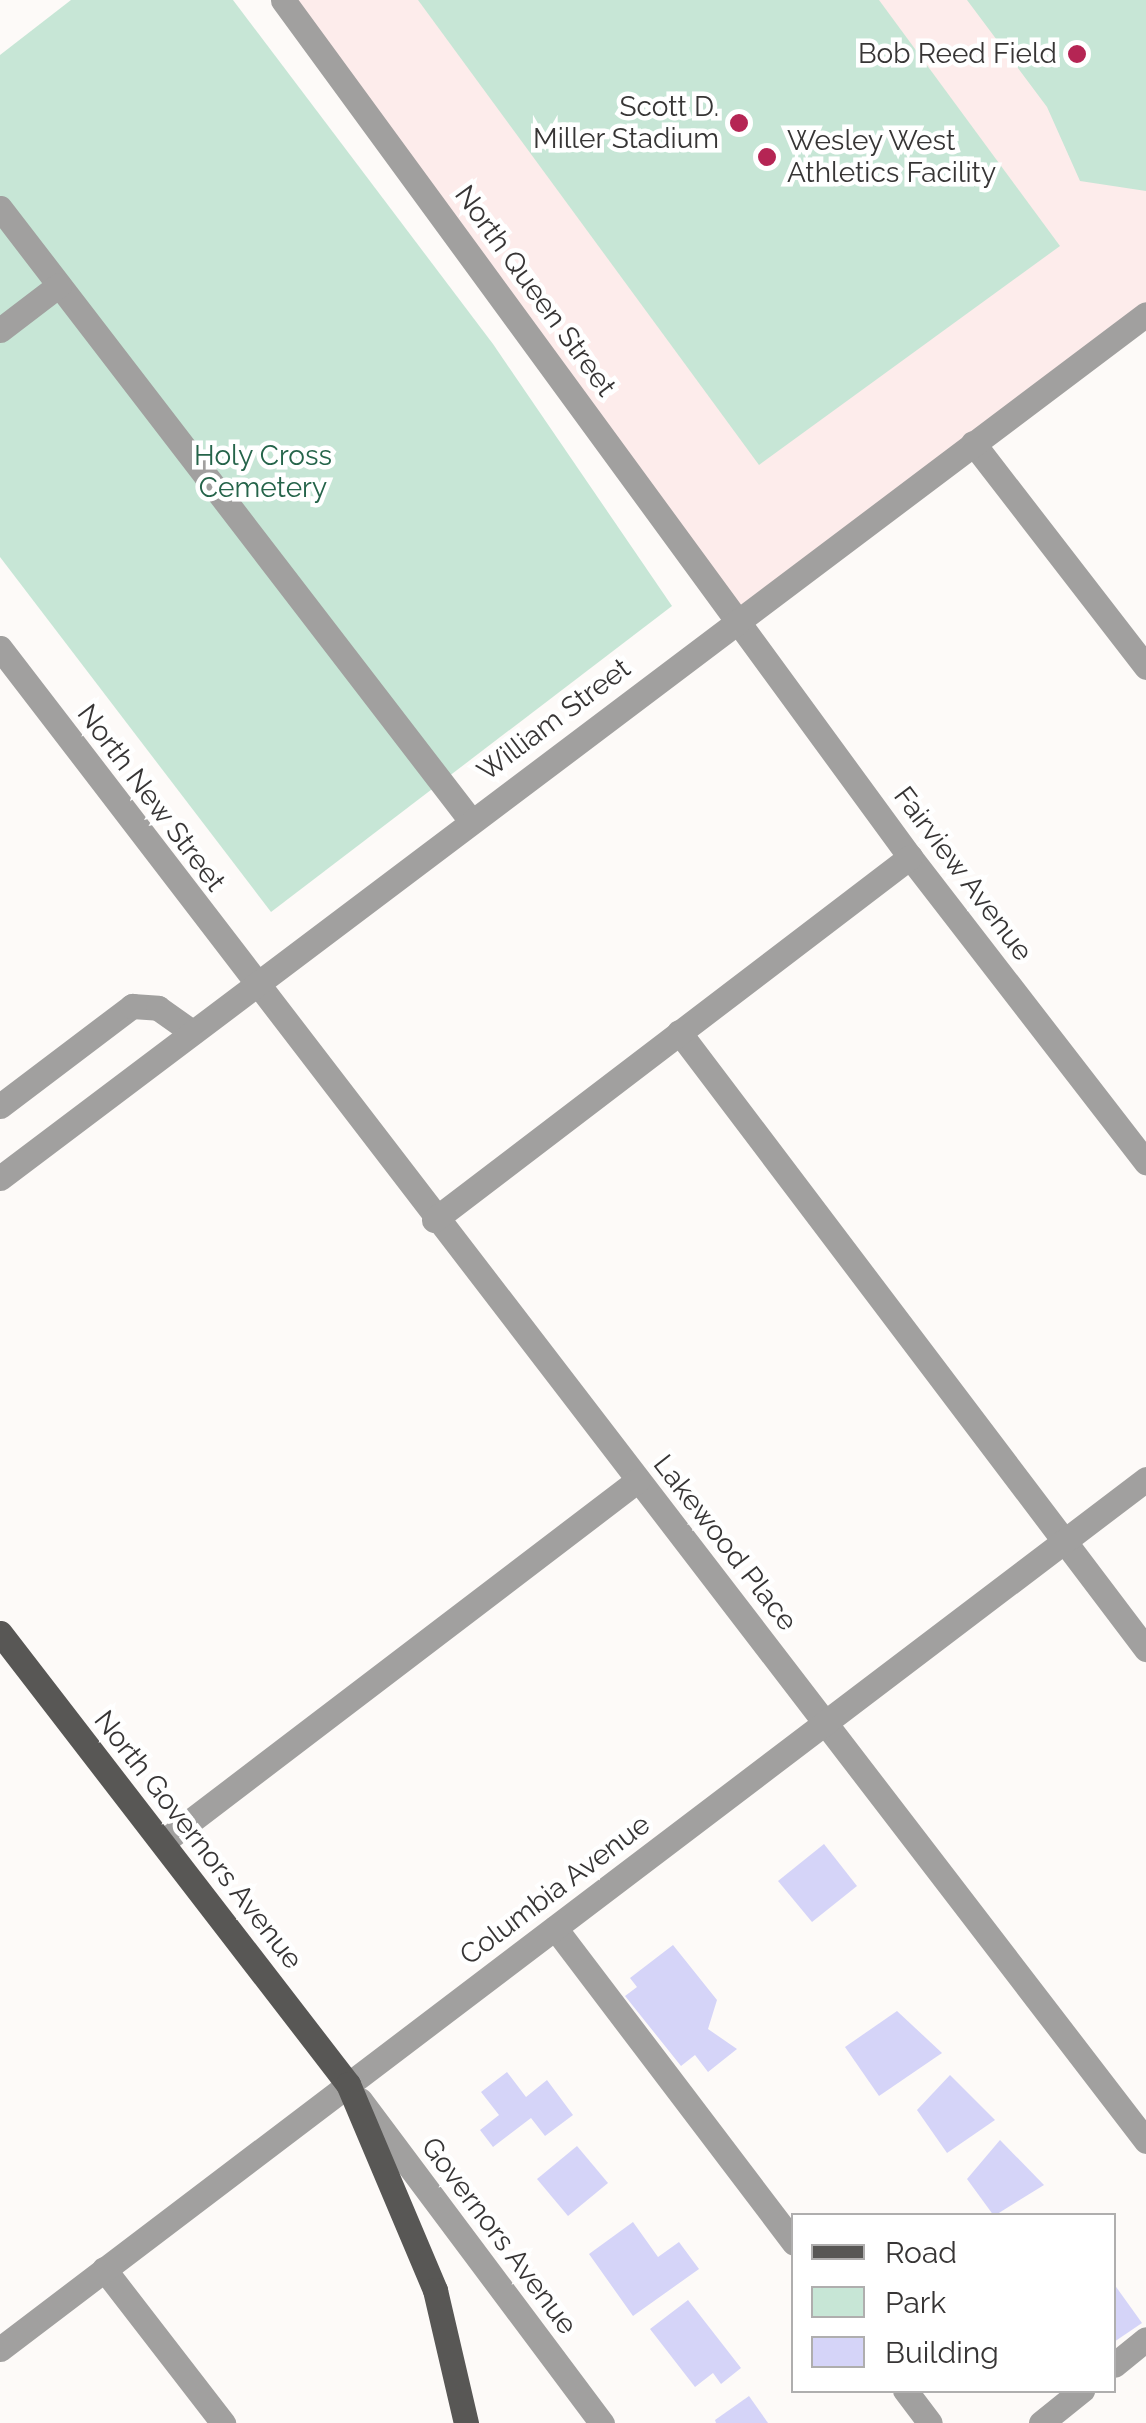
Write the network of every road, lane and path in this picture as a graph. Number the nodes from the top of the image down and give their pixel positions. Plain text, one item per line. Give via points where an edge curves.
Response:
1 (283, 0) edge
2 (0, 208) edge
3 (60, 286) junction
4 (1146, 314) edge
5 (0, 330) edge
6 (973, 444) junction
7 (736, 620) junction
8 (0, 648) edge
9 (1146, 667) edge
10 (471, 820) junction
11 (910, 857) junction
12 (254, 985) junction
13 (192, 1032) junction
14 (678, 1032) junction
15 (0, 1106) edge
16 (1146, 1162) edge
17 (0, 1178) edge
18 (434, 1220) junction
19 (1146, 1478) edge
20 (638, 1480) junction
21 (1064, 1541) junction
22 (0, 1633) edge
23 (1146, 1649) edge
24 (827, 1721) junction
25 (162, 1842) junction
26 (554, 1928) junction
27 (348, 2084) junction
28 (1146, 2141) edge
29 (791, 2239) edge
30 (104, 2270) junction
31 (1146, 2339) edge
32 (0, 2349) edge
33 (1116, 2363) edge
34 (907, 2393) edge
35 (1078, 2393) edge
36 (223, 2423) edge
37 (466, 2423) edge
38 (602, 2423) edge
39 (930, 2423) edge
40 (1041, 2423) edge

1 - 7 street, North Queen Street
2 - 3 street
3 - 5 street
3 - 10 street
4 - 6 street, William Street
6 - 7 street, William Street
6 - 9 street
7 - 10 street, William Street
7 - 11 street, Fairview Avenue
8 - 12 street, North New Street
10 - 12 street, William Street
11 - 14 street
11 - 16 street, Fairview Avenue
12 - 13 street, William Street
12 - 18 street, Lakewood Place
13 - 15 street via 158,1008 132,1006
13 - 17 street, William Street
14 - 18 street
14 - 21 street
18 - 20 street, Lakewood Place
19 - 21 street, Columbia Avenue
20 - 24 street, Lakewood Place
20 - 25 street
21 - 23 street
21 - 24 street, Columbia Avenue
22 - 25 main road, North Governors Avenue
24 - 26 street, Columbia Avenue
24 - 28 street, Lakewood Place
25 - 27 main road, North Governors Avenue
26 - 27 street, Columbia Avenue
26 - 29 street
27 - 30 street, Columbia Avenue
27 - 37 main road, North Governors Avenue via 436,2290
27 - 38 street, Governors Avenue
30 - 32 street, Columbia Avenue
30 - 36 street
31 - 33 street
34 - 39 street
35 - 40 street

